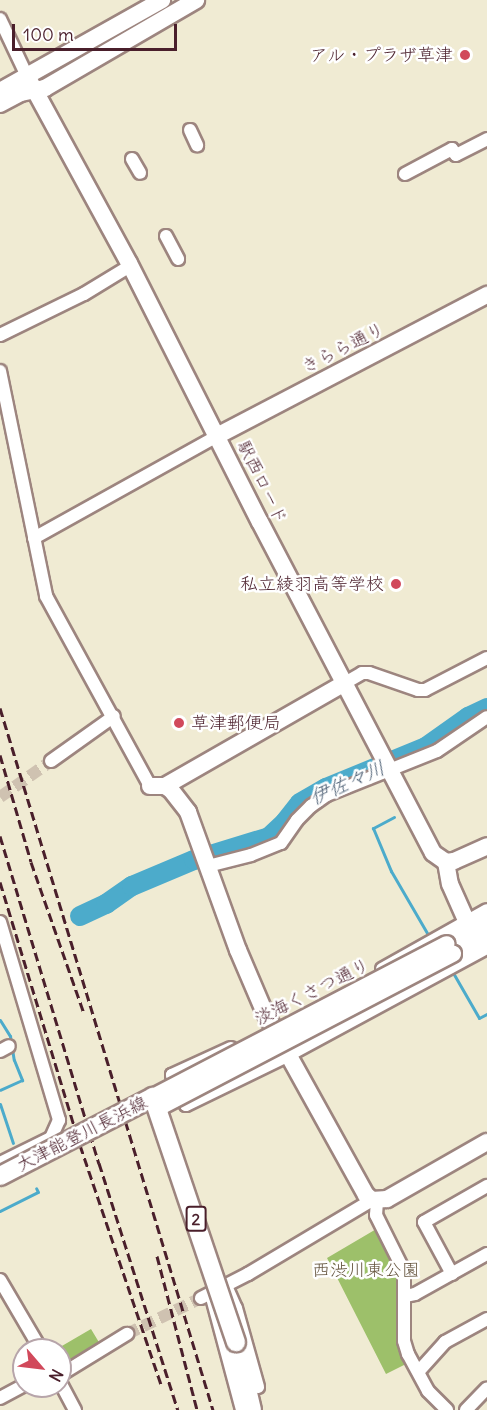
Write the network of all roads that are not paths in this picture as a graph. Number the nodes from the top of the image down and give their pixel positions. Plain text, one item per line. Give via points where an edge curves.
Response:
1 (180, 0) edge
2 (196, 0) edge
3 (154, 2) edge
4 (0, 19) edge
5 (57, 69) tunnel mouth
6 (31, 83) junction
7 (0, 91) edge
8 (0, 104) edge
9 (190, 130) dead end
10 (487, 139) edge
11 (197, 145) dead end
12 (132, 159) dead end
13 (140, 173) dead end
14 (405, 174) dead end
15 (166, 236) dead end
16 (178, 259) dead end
17 (130, 266) junction
18 (487, 295) edge
19 (0, 335) edge
20 (0, 370) edge
21 (217, 436) junction
22 (34, 538) junction
23 (487, 658) edge
24 (345, 683) junction
25 (114, 716) junction
26 (487, 717) edge
27 (51, 760) tunnel mouth
28 (388, 764) junction
29 (158, 786) junction
30 (487, 846) edge
31 (206, 860) junction
32 (446, 862) junction
33 (487, 910) edge
34 (466, 920) junction
35 (0, 922) edge
36 (487, 922) edge
37 (487, 936) edge
38 (487, 948) edge
39 (450, 949) junction
40 (273, 1028) junction
41 (287, 1056) junction
42 (156, 1102) junction
43 (487, 1142) edge
44 (0, 1163) edge
45 (0, 1176) edge
46 (487, 1186) edge
47 (0, 1190) edge
48 (374, 1200) junction
49 (487, 1254) edge
50 (452, 1274) junction
51 (0, 1280) edge
52 (226, 1286) junction
53 (405, 1296) junction
54 (487, 1319) edge
55 (127, 1334) tunnel mouth
56 (34, 1338) edge
57 (72, 1368) edge
58 (418, 1371) junction
59 (258, 1387) dead end
60 (487, 1388) edge
61 (242, 1410) edge
62 (252, 1410) edge
63 (447, 1410) edge
64 (466, 1410) edge

1 - 5 street
2 - 6 street via 45,88
3 - 6 street
4 - 6 street
6 - 7 street
6 - 8 street
6 - 17 street, 駅西ロード
9 - 11 street
10 - 14 street via 456,155 452,149
12 - 13 street
15 - 16 street
17 - 19 street via 84,294
17 - 21 street, 駅西ロード
18 - 21 street, きらら通り
20 - 22 street
21 - 22 street
21 - 24 street, 駅西ロード
22 - 25 street via 46,596
23 - 24 street via 425,690 369,673
24 - 28 street, 駅西ロード
24 - 29 street
25 - 27 street
25 - 29 street
26 - 28 street via 437,751
28 - 31 street via 311,806 281,843 251,855
28 - 32 street, 駅西ロード via 433,853
29 - 31 street via 178,796
30 - 32 street
31 - 40 street via 238,950
32 - 34 street via 450,884
33 - 34 street
34 - 40 street
35 - 44 street via 59,1120 51,1138
36 - 39 street, 淡海くさつ通り
37 - 39 street, 淡海くさつ通り
38 - 41 street
39 - 42 street, 淡海くさつ通り, bridge
40 - 41 street
40 - 41 street via 172,1075 186,1105
41 - 48 street via 344,1159 366,1195
42 - 45 main road, 大津能登川長浜線, bridge
42 - 47 main road, 大津能登川長浜線
42 - 62 main road, 大津能登川長浜線 / 2, bridge via 236,1342
43 - 48 street via 387,1199
46 - 50 street via 424,1222
48 - 52 street
48 - 53 street via 376,1215 404,1271
49 - 50 street
50 - 53 street
51 - 56 street
52 - 59 street
52 - 61 street via 206,1296
53 - 58 street via 404,1341
54 - 58 street via 446,1342
55 - 57 street
58 - 63 street via 434,1400
60 - 64 street

